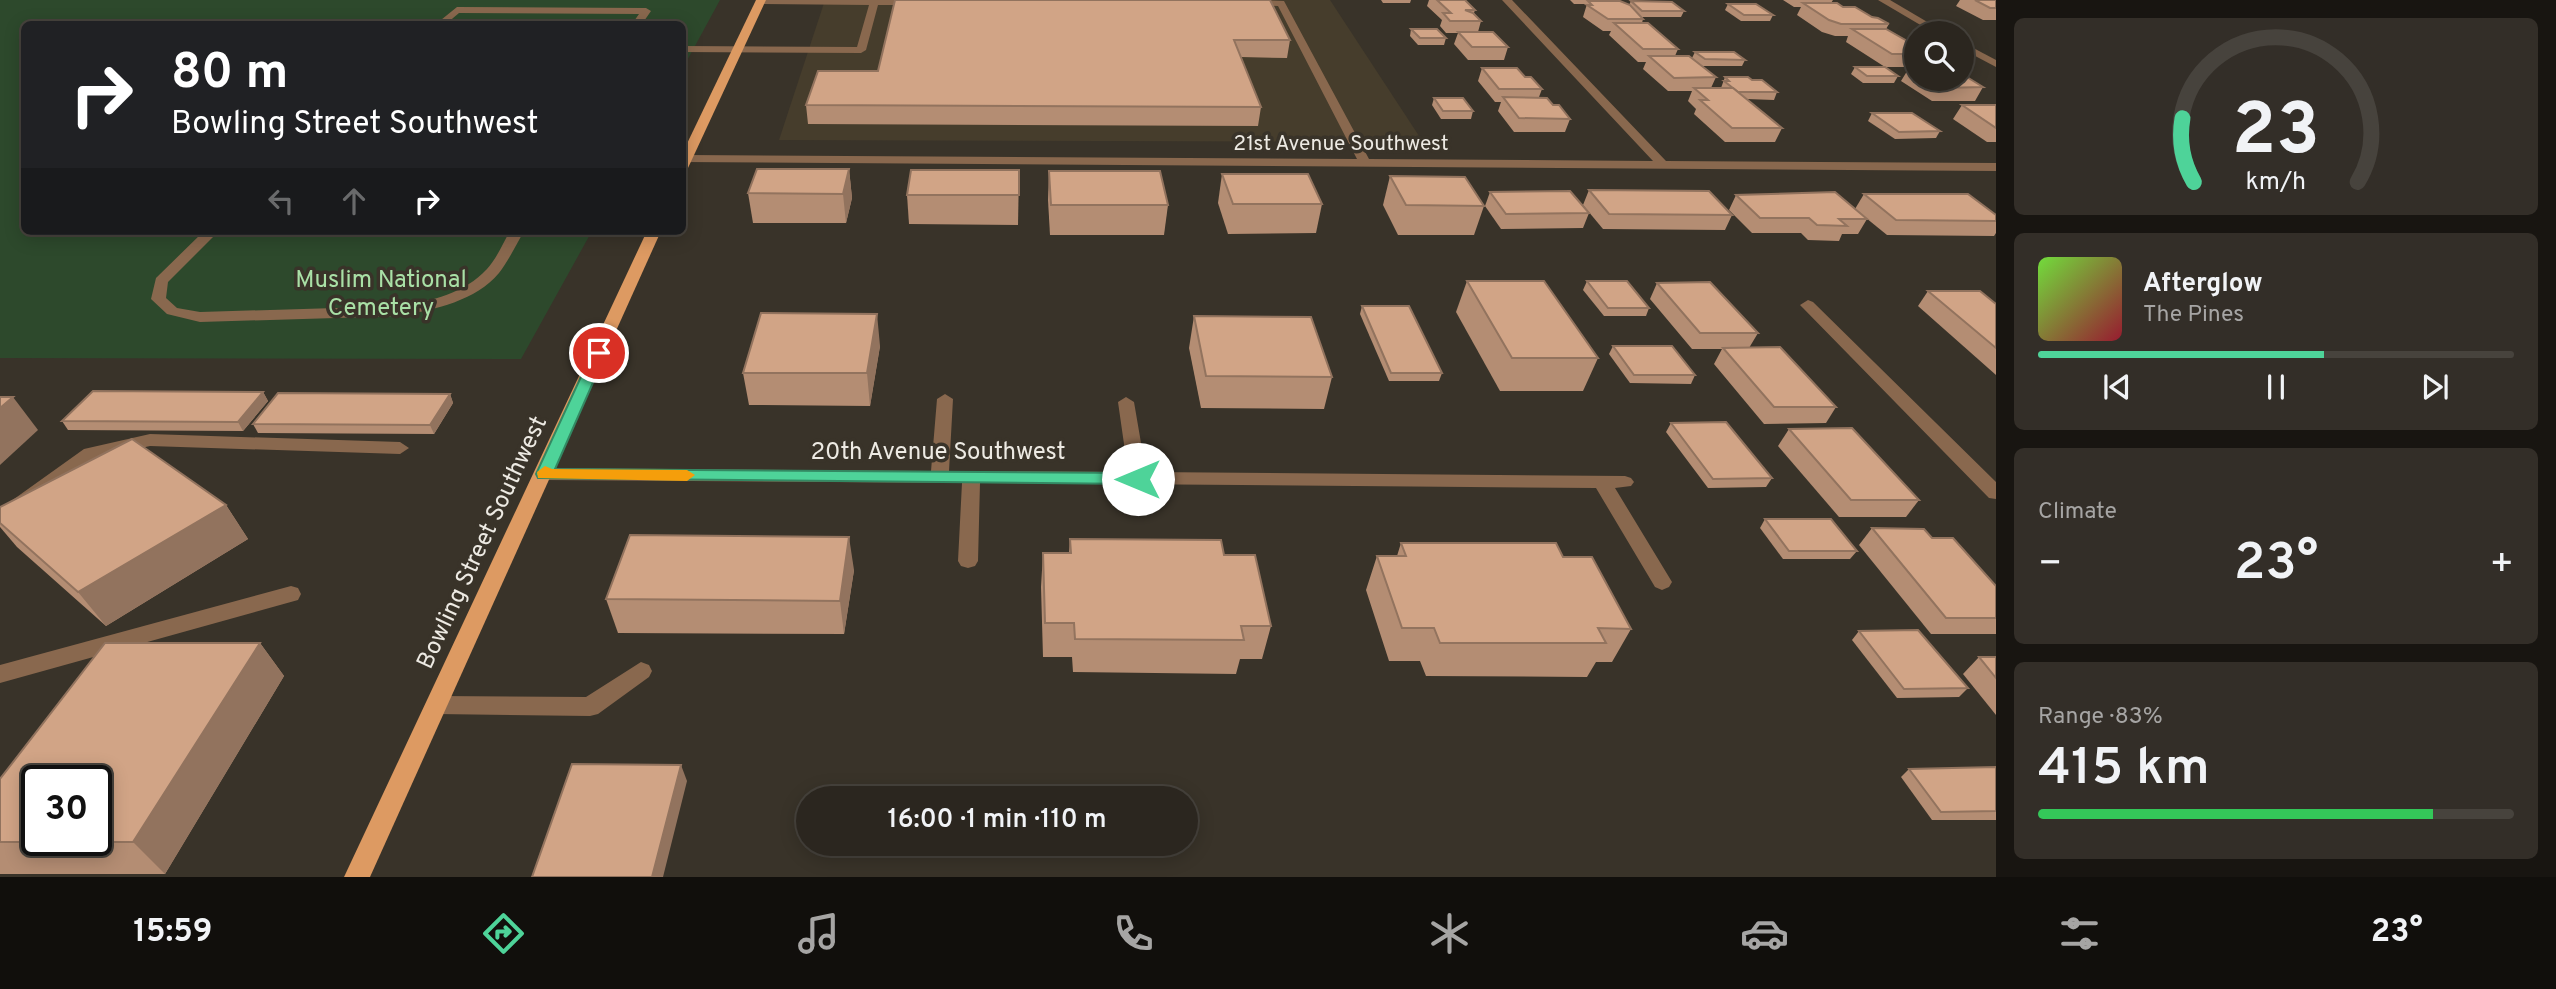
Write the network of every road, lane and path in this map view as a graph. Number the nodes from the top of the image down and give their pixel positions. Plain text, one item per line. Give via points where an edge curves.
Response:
1 (611, 0) edge
2 (1507, 0) edge
3 (1883, 0) edge
4 (760, 1) edge
5 (874, 2) junction
6 (929, 2) edge
7 (1234, 3) edge
8 (603, 11) junction
9 (443, 21) edge
10 (639, 21) edge
11 (1920, 21) edge
12 (686, 49) edge
13 (737, 50) junction
14 (1974, 52) edge
15 (1996, 64) edge
16 (686, 160) edge
17 (1365, 163) junction
18 (686, 164) edge
19 (1662, 165) junction
20 (1996, 167) edge
21 (208, 235) edge
22 (514, 235) edge
23 (652, 235) edge
24 (1808, 306) dead end
25 (945, 399) dead end
26 (1126, 402) dead end
27 (400, 448) dead end
28 (544, 474) junction
29 (940, 477) junction
30 (971, 478) junction
31 (1138, 479) junction
32 (1602, 482) junction
33 (1625, 482) dead end
34 (1996, 494) edge
35 (0, 519) edge
36 (968, 561) dead end
37 (1662, 582) dead end
38 (291, 594) dead end
39 (641, 671) dead end
40 (0, 674) edge
41 (437, 705) junction
42 (357, 877) edge

1 - 8 street
2 - 19 street
3 - 11 street
4 - 5 street
4 - 13 main road
5 - 6 street
5 - 13 street via 861,50
7 - 17 street via 1281,3
8 - 9 street via 454,8
8 - 10 street via 646,11
12 - 13 street
13 - 16 main road
14 - 15 street
17 - 18 street, 21st Avenue Southwest
17 - 19 street, 21st Avenue Southwest
19 - 20 street, 21st Avenue Southwest
21 - 22 street via 161,281 158,299 172,312 211,317 401,312 430,306 463,293 491,272
23 - 28 main road, Bowling Street Southwest
24 - 34 street
25 - 29 street
26 - 31 street
27 - 35 street via 137,442 90,453
28 - 29 street, 20th Avenue Southwest
28 - 41 main road, Bowling Street Southwest
29 - 30 street, 20th Avenue Southwest
30 - 31 street, 20th Avenue Southwest
30 - 36 street
31 - 32 street, 20th Avenue Southwest
32 - 33 street, 20th Avenue Southwest
32 - 37 street
38 - 40 street
39 - 41 street via 590,707
41 - 42 main road, Bowling Street Southwest

